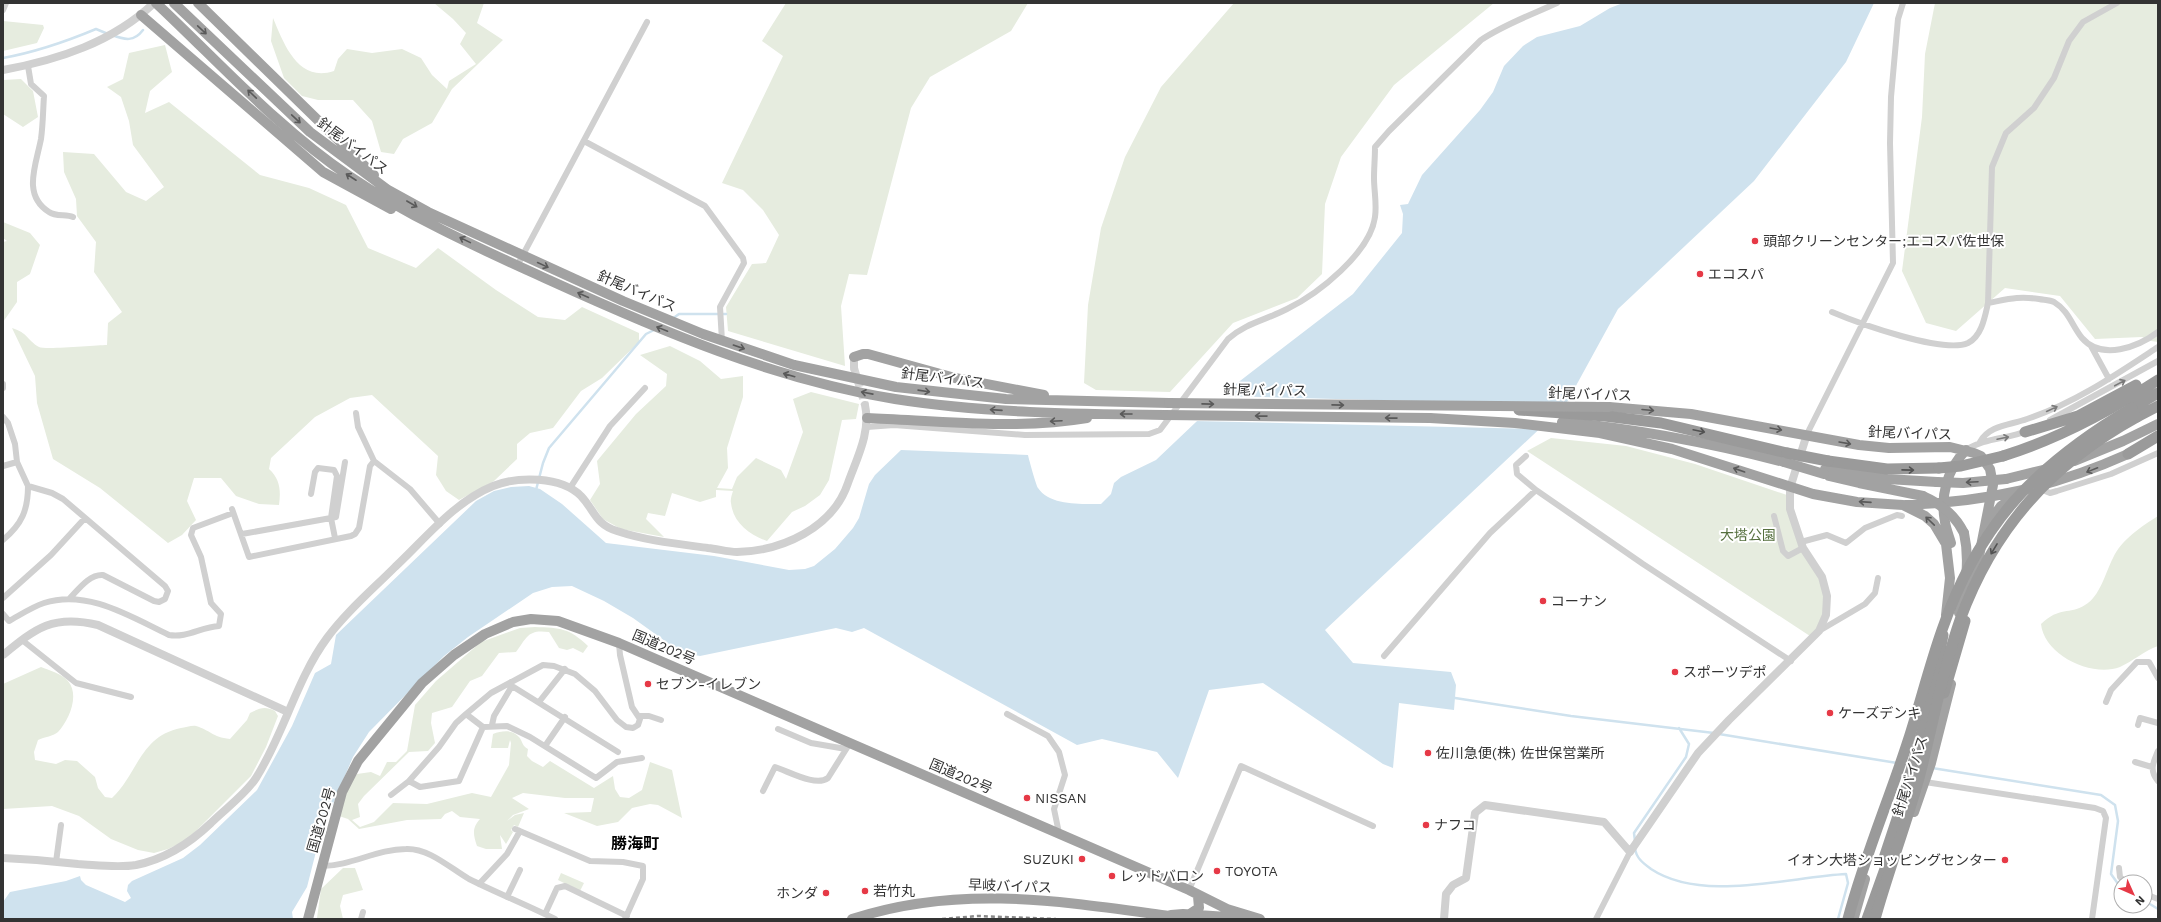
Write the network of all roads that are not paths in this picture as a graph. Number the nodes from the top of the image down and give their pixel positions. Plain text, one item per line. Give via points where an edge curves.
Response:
1 (6, 3) edge
2 (155, 3) edge
3 (174, 3) edge
4 (198, 3) edge
5 (1557, 3) edge
6 (1903, 3) edge
7 (2117, 3) edge
8 (3, 10) edge
9 (142, 15) junction
10 (647, 22) dead end
11 (28, 66) junction
12 (3, 70) edge
13 (584, 141) junction
14 (388, 190) junction
15 (73, 217) dead end
16 (427, 222) junction
17 (522, 255) junction
18 (517, 266) junction
19 (1988, 303) junction
20 (1832, 312) dead end
21 (1862, 325) junction
22 (2158, 332) edge
23 (722, 342) junction
24 (2091, 346) junction
25 (2158, 347) edge
26 (854, 357) joint
27 (2158, 361) edge
28 (854, 368) tunnel mouth
29 (2158, 374) edge
30 (2109, 378) junction
31 (2158, 380) edge
32 (3, 384) edge
33 (3, 388) edge
34 (645, 388) dead end
35 (2158, 393) edge
36 (1114, 402) junction
37 (864, 406) tunnel mouth
38 (1430, 406) joint
39 (2158, 406) edge
40 (2134, 412) junction
41 (356, 413) dead end
42 (1109, 414) junction
43 (3, 417) edge
44 (1604, 420) junction
45 (867, 422) junction
46 (2158, 424) edge
47 (2158, 429) edge
48 (2025, 432) junction
49 (1807, 434) junction
50 (2158, 436) edge
51 (2158, 440) edge
52 (2123, 441) junction
53 (1980, 442) junction
54 (1966, 450) junction
55 (2158, 453) edge
56 (2128, 454) junction
57 (1526, 456) dead end
58 (374, 461) junction
59 (17, 462) junction
60 (345, 462) dead end
61 (3, 466) edge
62 (1826, 468) junction
63 (28, 486) junction
64 (2038, 487) junction
65 (570, 488) junction
66 (1790, 488) junction
67 (1536, 490) junction
68 (2025, 491) junction
69 (311, 494) dead end
70 (1991, 497) junction
71 (1944, 502) junction
72 (1904, 505) junction
73 (1774, 516) dead end
74 (1902, 516) dead end
75 (84, 518) junction
76 (331, 518) junction
77 (440, 524) junction
78 (1984, 530) junction
79 (242, 534) junction
80 (335, 538) junction
81 (3, 540) edge
82 (1802, 545) junction
83 (1878, 578) dead end
84 (3, 598) edge
85 (69, 599) junction
86 (3, 614) edge
87 (1965, 621) joint
88 (1944, 628) junction
89 (1819, 631) junction
90 (22, 640) junction
91 (619, 642) junction
92 (3, 655) edge
93 (1384, 656) dead end
94 (1791, 661) junction
95 (565, 669) junction
96 (2158, 678) edge
97 (512, 684) junction
98 (131, 697) dead end
99 (540, 702) junction
100 (2106, 702) dead end
101 (288, 712) junction
102 (466, 714) junction
103 (1007, 714) dead end
104 (639, 716) junction
105 (565, 718) junction
106 (2139, 719) dead end
107 (661, 720) dead end
108 (2158, 723) edge
109 (492, 725) junction
110 (483, 727) junction
111 (778, 729) dead end
112 (545, 746) junction
113 (848, 746) junction
114 (2158, 751) edge
115 (618, 752) dead end
116 (642, 758) dead end
117 (1919, 761) junction
118 (2135, 762) dead end
119 (2152, 767) junction
120 (1916, 778) junction
121 (409, 781) junction
122 (2158, 781) edge
123 (763, 791) dead end
124 (391, 795) dead end
125 (61, 825) dead end
126 (1373, 826) dead end
127 (1059, 833) junction
128 (1630, 852) junction
129 (3, 858) edge
130 (56, 862) junction
131 (322, 866) junction
132 (2119, 868) dead end
133 (520, 870) dead end
134 (2120, 874) edge
135 (479, 884) junction
136 (1189, 890) junction
137 (1198, 896) junction
138 (507, 897) junction
139 (545, 914) junction
140 (1190, 914) junction
141 (626, 917) edge
142 (1173, 917) edge
143 (1230, 918) edge
144 (308, 919) edge
145 (555, 919) edge
146 (852, 919) edge
147 (1253, 919) edge
148 (1260, 919) edge
149 (1444, 919) edge
150 (1596, 919) edge
151 (1848, 919) edge
152 (1853, 919) edge
153 (1863, 919) edge
154 (1867, 919) edge
155 (1875, 919) edge
156 (1880, 919) edge
157 (2092, 919) edge

1 - 8 street
2 - 9 street
16 -> 2 highway, 針尾バイパス via 349,176 324,158 279,120
3 -> 14 highway, 針尾バイパス via 310,132
4 - 14 highway
5 - 45 street via 1521,18 1481,40 1389,132 1375,148 1376,217 1365,244 1308,297 1287,310 1239,329 1228,339 1160,430 1150,434 1025,434
6 - 21 street via 1898,19 1891,97 1893,263
7 - 19 street via 2083,22 2069,41 2054,78 2034,108 2006,133 1992,167
9 - 11 street via 118,32 89,46
9 - 16 highway via 323,172 394,210
10 - 13 street
11 - 12 street
11 - 15 street via 31,84 44,96 41,138 32,180 32,193 41,206 50,213
13 - 17 street
13 - 23 street via 709,210 743,258 744,263 720,307
14 -> 17 highway, 針尾バイパス via 428,212
18 -> 16 highway, 針尾バイパス
17 - 18 street
17 -> 23 highway, 針尾バイパス
42 -> 18 highway, 針尾バイパス via 1002,410 894,399 789,375 698,344
19 - 21 street via 1982,326 1968,342 1948,346
19 - 24 street via 2019,296 2053,301 2066,311 2082,338
20 - 21 street
21 - 49 street
22 - 24 street via 2147,341 2130,348 2104,350
23 -> 36 highway, 針尾バイパス via 794,365 896,387 1006,399
24 - 30 street
25 - 30 street
26 - 28 street
26 - 36 highway via 868,354 986,385 1062,398
48 -> 27 street
29 - 48 highway via 2078,416
53 -> 30 street via 1992,429 2050,410
62 -> 31 highway, bridge via 1939,468 2003,456 2079,426
32 - 33 street
34 - 65 street via 610,426
35 - 40 highway
36 -> 38 highway, 針尾バイパス, bridge
37 - 45 street
38 - 44 highway, bridge
39 - 40 highway
40 - 151 highway, bridge via 2067,450 2036,477 2006,508 1971,561 1949,610 1911,733
40 -> 155 highway, bridge via 2076,456 2047,482 2016,517 1986,564 1960,620 1918,780
41 - 58 street via 358,427
44 -> 42 highway, 針尾バイパス, bridge
42 -> 45 highway via 1070,421 989,424
43 - 59 street via 8,423 15,444
44 -> 49 highway, 針尾バイパス via 1691,414
44 - 62 highway, bridge via 1661,423
66 -> 44 highway via 1672,449
45 - 65 street via 846,492 838,507 818,525 798,537 784,544 762,549 735,552 652,541 616,531 596,520 585,501
46 - 52 highway
47 - 52 highway
53 -> 48 street
49 -> 54 highway, 針尾バイパス via 1859,445 1889,448 1950,447
49 - 66 street
50 - 56 highway
51 - 56 street
52 -> 62 highway, bridge via 2052,468 2006,478 1963,482 1887,479
53 - 54 street
54 - 70 highway, 針尾バイパス via 1981,456 1990,469 1993,476
54 - 71 highway via 1951,470
55 - 64 street via 2110,474 2057,491 2044,491
56 -> 64 highway via 2087,472
57 - 67 street via 1516,465 1517,474
58 - 77 street via 410,489
58 - 80 street via 370,466 359,528 351,536
59 - 61 street
59 - 63 street
60 - 76 street via 336,517
62 - 117 highway, 針尾バイパス, bridge via 1858,484 1923,496 1947,510 1964,533 1967,562 1964,596
63 - 75 street via 63,499
63 - 81 street via 28,504 21,520
64 - 68 highway
65 - 77 street via 550,481 528,480 493,486 458,507
72 -> 66 highway via 1834,499
66 - 82 street via 1790,509
67 - 93 street via 1490,533
67 - 94 street
68 - 70 highway
68 - 78 highway via 2001,506
69 - 76 street via 318,468 334,470 337,476
70 - 71 highway
70 - 78 highway, 針尾バイパス
71 - 72 highway
71 - 88 highway via 1944,519 1953,550 1954,566 1952,591
88 -> 72 highway via 1950,578 1946,544 1930,520
73 - 82 street via 1784,551 1788,556
74 - 82 street via 1897,515 1865,528 1846,543 1827,535
75 - 84 street via 51,555
75 - 85 street via 165,586 167,596 159,602 154,601 103,575 98,575 92,576
76 - 79 street
76 - 80 street
77 - 101 street via 327,638 310,665
78 - 87 highway, 針尾バイパス
79 - 80 street via 249,557
79 - 85 street via 233,511 192,528 191,535 203,565 211,603 222,614 219,626 207,627 181,637 169,635 104,605
82 - 89 street via 1822,577 1827,596 1826,615
83 - 89 street via 1875,593 1865,604
85 - 86 street via 44,603 9,622
87 - 117 highway
88 - 117 highway
89 - 94 street
90 - 92 street
90 - 98 street via 76,683
90 - 101 street via 46,625 67,620 98,626
91 - 104 street via 632,707
91 - 113 highway, 国道202号
91 - 131 highway, 国道202号 via 558,620 531,619 513,622 485,634 454,655 422,683 358,761 342,792
94 - 128 street via 1698,753
95 - 97 street via 543,665
95 - 99 street
95 - 104 street via 596,691 617,720 626,727 638,726
96 - 100 street via 2149,662 2137,662 2111,690
97 - 99 street
97 - 102 street via 491,693
97 - 109 street via 494,716
99 - 105 street
101 - 130 street via 250,785 196,836 177,850 134,865
102 - 110 street
102 - 121 street
103 - 127 street via 1048,736 1059,752 1065,774 1054,809
104 - 107 street
105 - 112 street
105 - 115 street
106 - 108 street
109 - 110 street
109 - 112 street via 507,726
110 - 121 street via 459,781 420,787
111 - 113 street via 811,743
112 - 116 street via 596,778 617,762
113 - 123 street via 823,782 813,782 776,767
113 - 127 highway, 国道202号
114 - 119 street
117 - 120 highway, bridge
117 - 120 highway, 針尾バイパス
118 - 119 street
119 - 122 street via 2152,774
120 - 152 highway, 針尾バイパス
120 - 153 highway via 1900,810
120 - 154 highway
120 - 156 highway, 針尾バイパス
120 - 157 street via 2103,811 2106,818
121 - 124 street
125 - 130 street
126 - 136 street via 1241,766
127 - 136 highway, 国道202号
128 - 149 street via 1604,822 1485,805 1475,813 1466,878 1453,885 1446,894
128 - 150 street
129 - 130 street
131 - 135 street via 334,866 406,848 429,855
131 - 144 highway, 国道202号
132 - 134 street
133 - 138 street
135 - 138 street
135 - 141 street via 508,854 517,830 590,861 623,862 643,866 643,879
136 - 137 highway, 国道202号
136 - 148 highway, 国道202号 via 1227,909
137 - 140 highway via 1199,908
137 - 143 highway, 国道202号
138 - 139 street
139 - 141 street via 557,888 565,886
139 - 145 street
140 - 142 highway, 早岐バイパス
140 - 143 highway, 早岐バイパス
142 - 146 highway, 早岐バイパス via 1069,902 997,897 956,898 884,909
143 - 147 highway, 早岐バイパス

